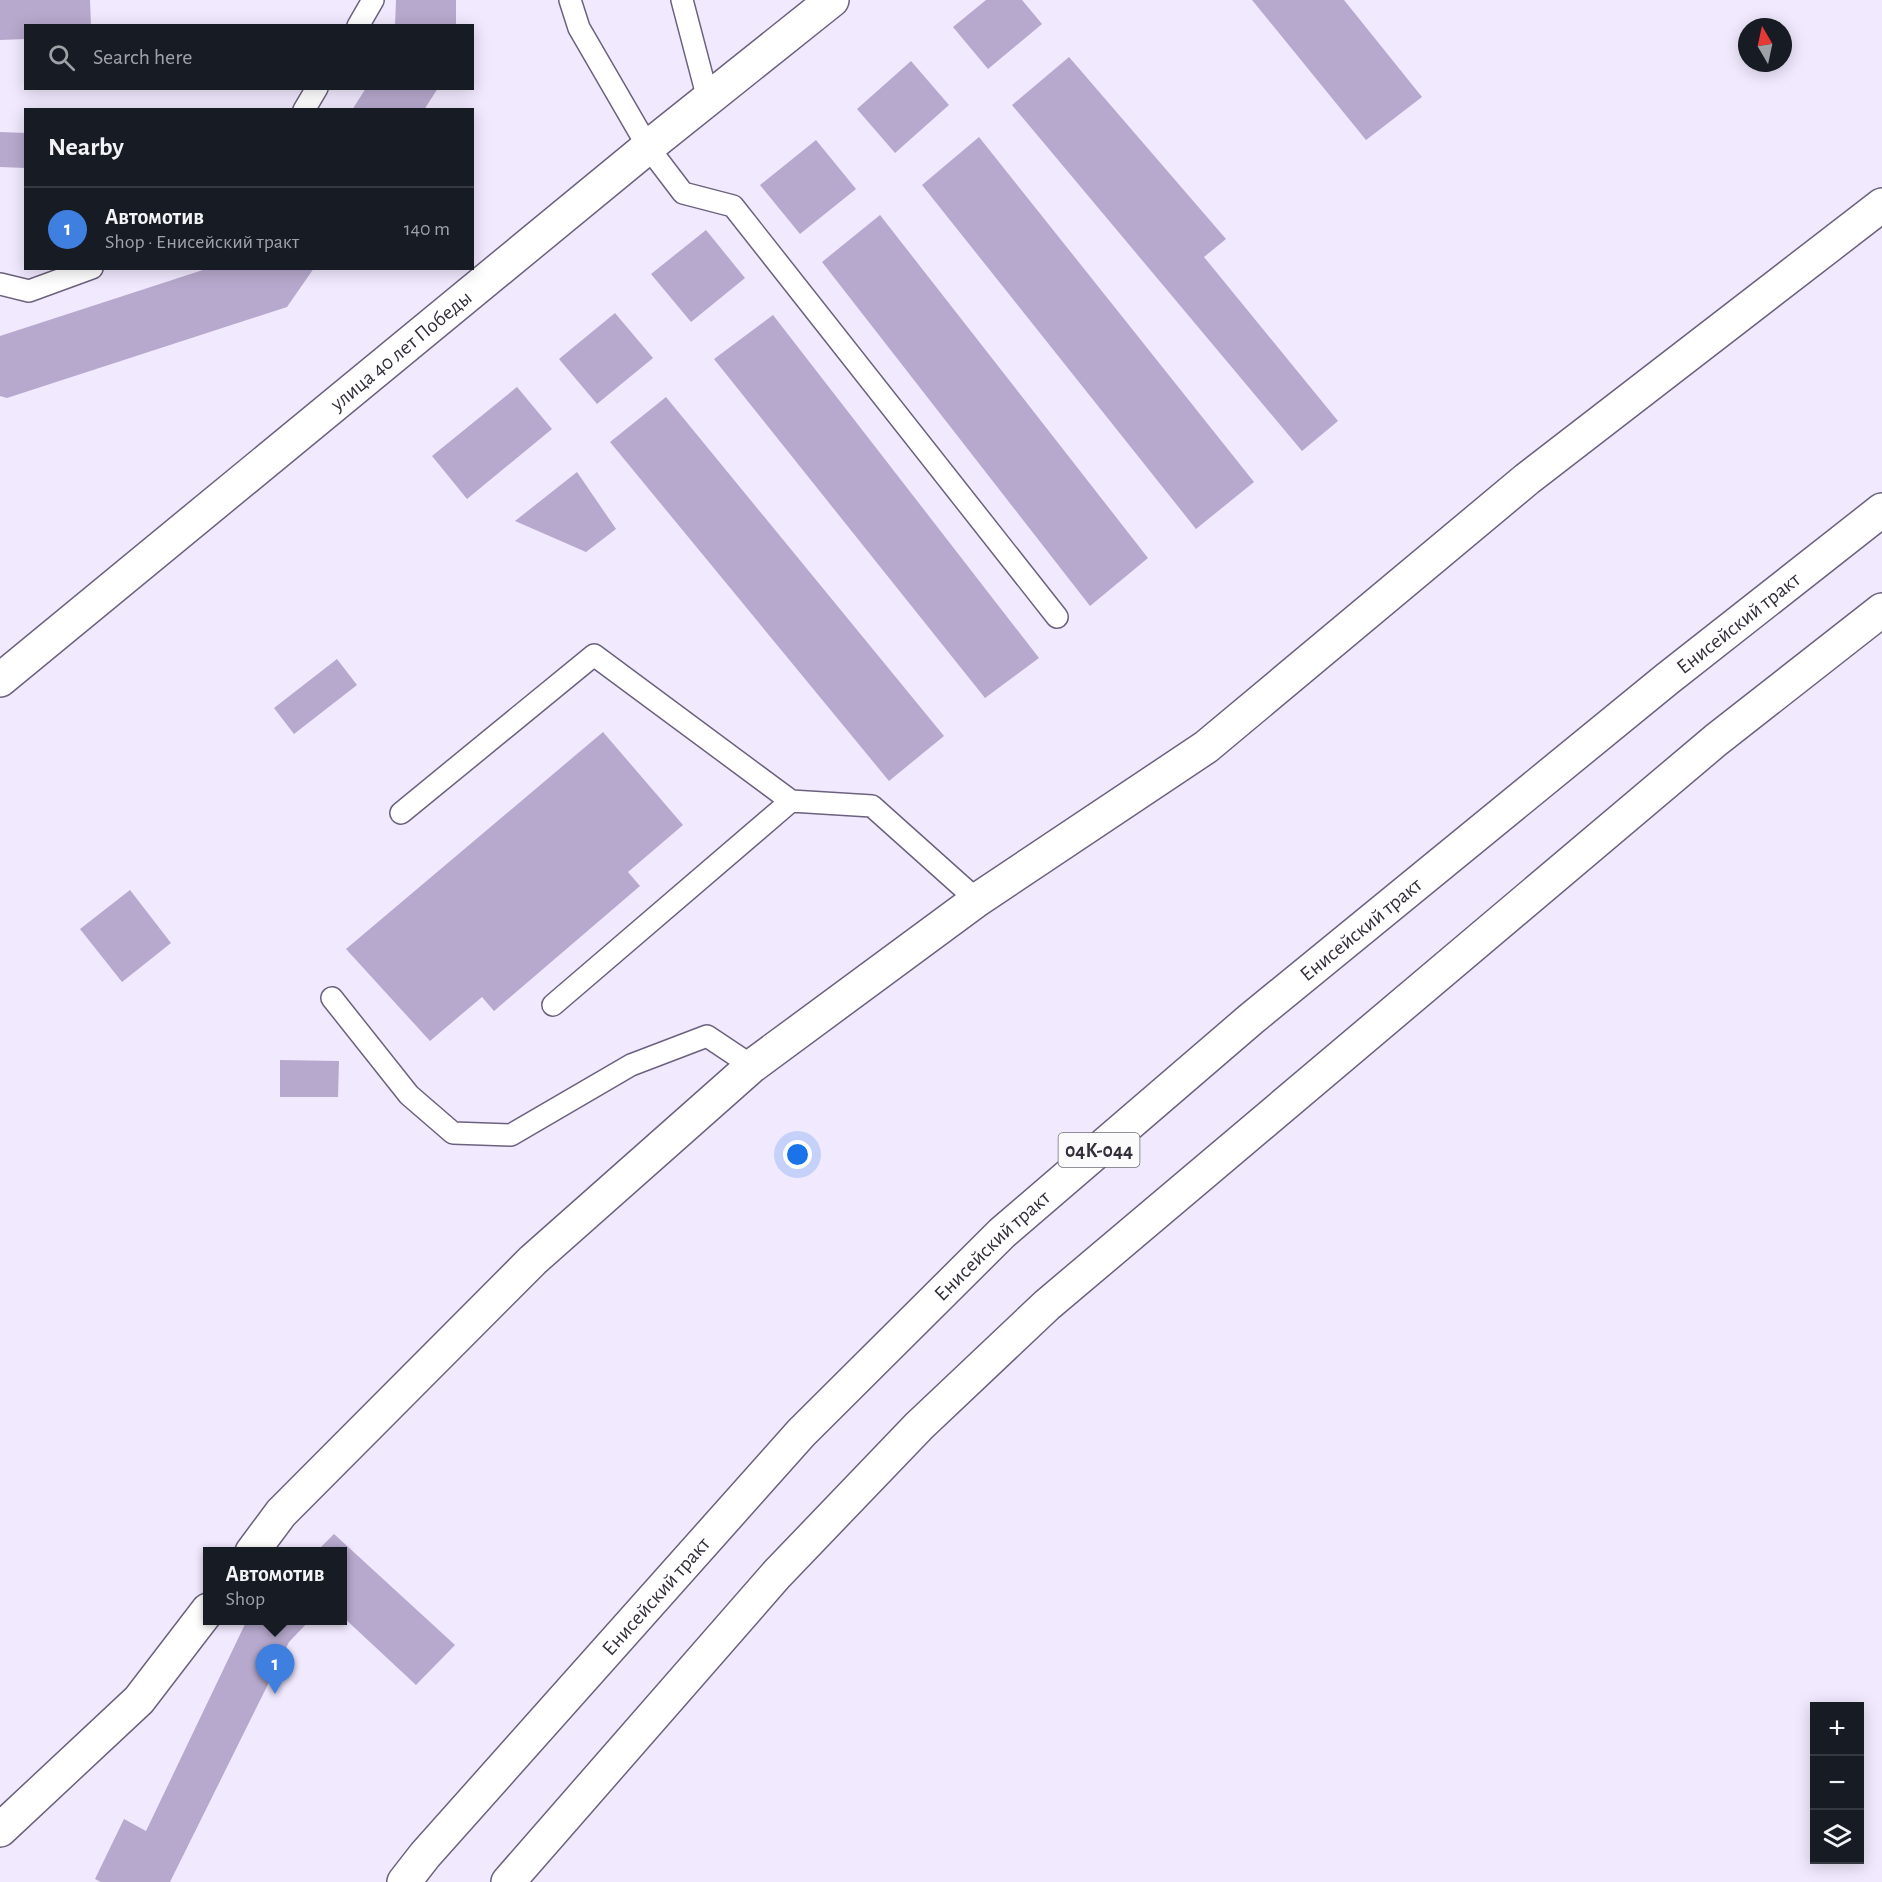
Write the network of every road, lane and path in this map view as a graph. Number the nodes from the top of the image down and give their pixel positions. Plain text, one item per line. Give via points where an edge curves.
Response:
1 (373, 0) edge
2 (570, 0) edge
3 (682, 0) edge
4 (831, 0) edge
5 (359, 24) edge
6 (316, 90) edge
7 (708, 99) junction
8 (305, 108) edge
9 (648, 147) junction
10 (1882, 205) edge
11 (87, 270) edge
12 (0, 285) edge
13 (1882, 510) edge
14 (1882, 610) edge
15 (1057, 617) dead end
16 (0, 680) edge
17 (791, 801) junction
18 (401, 813) dead end
19 (977, 900) junction
20 (333, 998) dead end
21 (553, 1005) dead end
22 (752, 1066) junction
23 (255, 1547) edge
24 (203, 1615) edge
25 (0, 1830) edge
26 (404, 1882) edge
27 (508, 1882) edge

1 - 5 lane
2 - 9 lane via 579,28
3 - 7 lane
4 - 7 main road, улица 40 лет Победы
6 - 8 lane
7 - 9 main road, улица 40 лет Победы
9 - 15 lane via 683,193 734,206
9 - 16 main road, улица 40 лет Победы
10 - 19 main road via 1527,479 1206,747
11 - 12 lane via 29,291
13 - 26 main road, Енисейский тракт / 04К-044 via 1667,679 1261,1011 1002,1233 801,1433
14 - 27 main road via 1716,740 1047,1305 919,1426 777,1575
17 - 18 lane via 594,655
17 - 19 lane via 872,806
17 - 21 lane
19 - 22 main road
20 - 22 lane via 409,1095 453,1133 511,1135 631,1065 707,1036
22 - 23 main road via 533,1260 281,1513
24 - 25 main road via 139,1700

